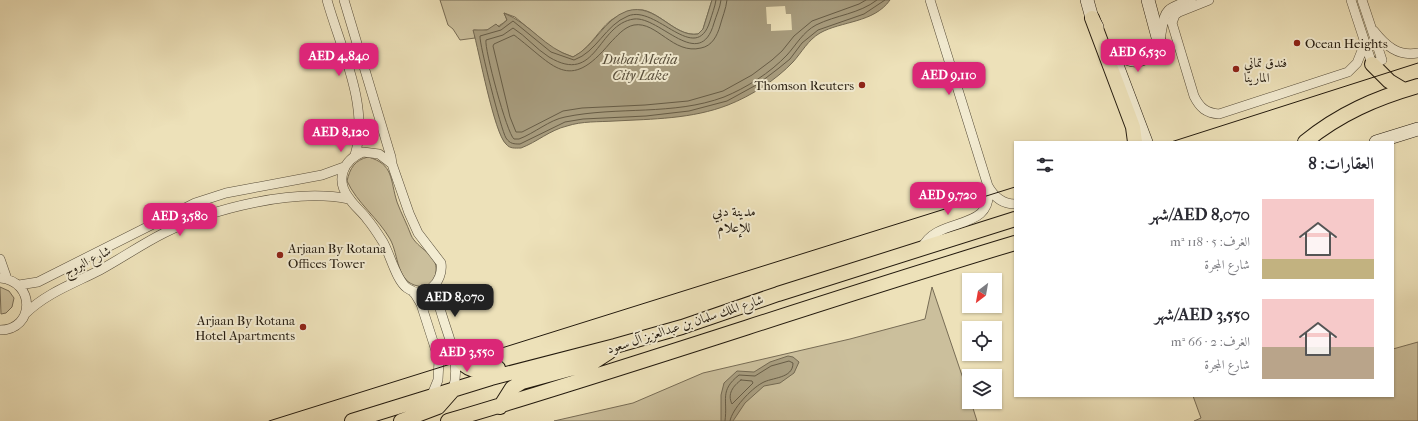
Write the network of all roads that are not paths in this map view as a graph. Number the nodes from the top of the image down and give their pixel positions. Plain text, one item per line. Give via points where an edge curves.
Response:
1 (327, 0) edge
2 (344, 0) edge
3 (930, 0) edge
4 (1087, 0) edge
5 (1148, 0) edge
6 (1191, 0) edge
7 (1210, 0) edge
8 (1347, 0) edge
9 (1351, 0) edge
10 (1362, 1) edge
11 (1356, 15) junction
12 (1092, 18) junction
13 (1370, 27) junction
14 (1160, 41) junction
15 (1365, 42) junction
16 (1108, 45) junction
17 (1418, 53) edge
18 (1372, 64) junction
19 (1418, 86) edge
20 (1404, 90) junction
21 (1418, 129) edge
22 (1135, 141) edge
23 (1146, 141) edge
24 (1306, 141) edge
25 (1379, 141) edge
26 (355, 155) junction
27 (392, 164) junction
28 (344, 167) junction
29 (988, 186) junction
30 (349, 199) junction
31 (1014, 204) edge
32 (1014, 219) edge
33 (1014, 243) edge
34 (922, 248) junction
35 (0, 259) edge
36 (4, 278) edge
37 (436, 284) junction
38 (19, 285) junction
39 (411, 290) junction
40 (25, 314) junction
41 (0, 330) edge
42 (615, 346) junction
43 (455, 354) junction
44 (545, 365) junction
45 (453, 390) junction
46 (431, 397) junction
47 (500, 407) junction
48 (352, 421) edge
49 (401, 421) edge
50 (448, 421) edge

1 - 26 street via 356,95 359,134
2 - 27 street
3 - 29 street
4 - 12 main road
5 - 14 main road
6 - 14 street via 1174,6 1165,13
7 - 15 street via 1179,12 1172,23 1194,96 1198,104 1211,114 1219,114 1348,72 1357,63
8 - 11 street
9 - 11 street
10 - 13 street
11 - 15 street
12 - 16 main road
12 - 22 main road via 1133,127
13 - 17 street via 1391,48 1405,53
13 - 18 street via 1382,60
14 - 16 main road via 1152,54 1138,60 1121,56
15 - 18 street
16 - 23 main road
18 - 20 main road via 1389,81
19 - 20 main road
20 - 24 main road via 1352,110 1326,125
21 - 25 main road
26 - 27 street via 363,152 379,154
26 - 28 street
27 - 37 street via 418,233 440,263 441,274
28 - 30 street via 342,183
28 - 38 street, شارع البروج via 322,175 226,193 195,203 38,282
29 - 31 street via 995,197
29 - 34 street via 989,199 983,211 972,219 931,234
30 - 39 street via 375,229 401,282
30 - 40 street, شارع البروج via 300,195 228,208 202,216 164,233 120,259 47,296
32 - 34 main road, شارع الملك سلمان بن عبدالعزيز آل سعود
33 - 47 main road, شارع الملك سلمان بن عبدالعزيز آل سعود
34 - 42 main road, شارع الملك سلمان بن عبدالعزيز آل سعود via 682,327
35 - 36 street
36 - 38 street
37 - 39 street via 425,291
37 - 43 street
38 - 40 street via 26,295
39 - 46 street via 421,304 439,360 438,380
40 - 41 street, شارع البروج via 14,327
42 - 44 main road, شارع الملك سلمان بن عبدالعزيز آل سعود
42 - 47 main road via 592,363 522,382 512,388
43 - 44 main road via 463,364 479,372 527,363
43 - 45 street via 456,374
44 - 45 main road, شارع الملك سلمان بن عبدالعزيز آل سعود
45 - 46 main road, شارع الملك سلمان بن عبدالعزيز آل سعود
45 - 49 main road via 438,407
46 - 48 main road, شارع الملك سلمان بن عبدالعزيز آل سعود
47 - 50 main road, شارع الملك سلمان بن عبدالعزيز آل سعود

